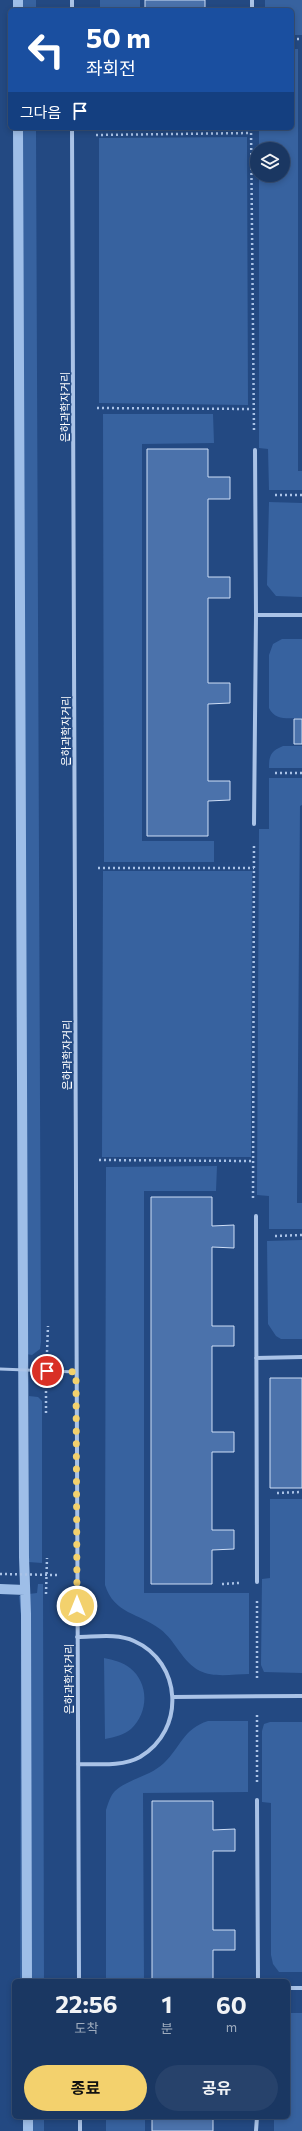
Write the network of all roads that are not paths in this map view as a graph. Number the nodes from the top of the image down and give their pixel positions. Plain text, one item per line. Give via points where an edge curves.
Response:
1 (72, 130) edge
2 (254, 450) road end
3 (256, 615) junction
4 (302, 615) edge
5 (254, 824) road end
6 (256, 1216) road end
7 (302, 1357) edge
8 (256, 1358) junction
9 (0, 1369) edge
10 (76, 1372) junction
11 (257, 1582) road end
12 (77, 1637) junction
13 (173, 1696) junction
14 (302, 1696) edge
15 (78, 1764) junction
16 (257, 1800) road end
17 (79, 1979) edge
18 (258, 1979) edge
19 (290, 1988) edge
20 (302, 1988) edge
21 (80, 2119) edge
22 (256, 2119) edge
23 (80, 2131) edge
24 (256, 2131) edge

1 - 10 street, 은하과학자거리
2 - 3 street
3 - 4 street
3 - 5 street
6 - 8 street
7 - 8 street
8 - 11 street
9 - 10 lane
10 - 12 street, 은하과학자거리
12 - 13 street via 120,1636 146,1647 165,1669 171,1682
12 - 15 street, 은하과학자거리
13 - 14 street
13 - 15 street via 169,1724 152,1748 140,1757 112,1764
15 - 17 street, 은하과학자거리
16 - 18 street
19 - 20 street
21 - 23 street
22 - 24 street

